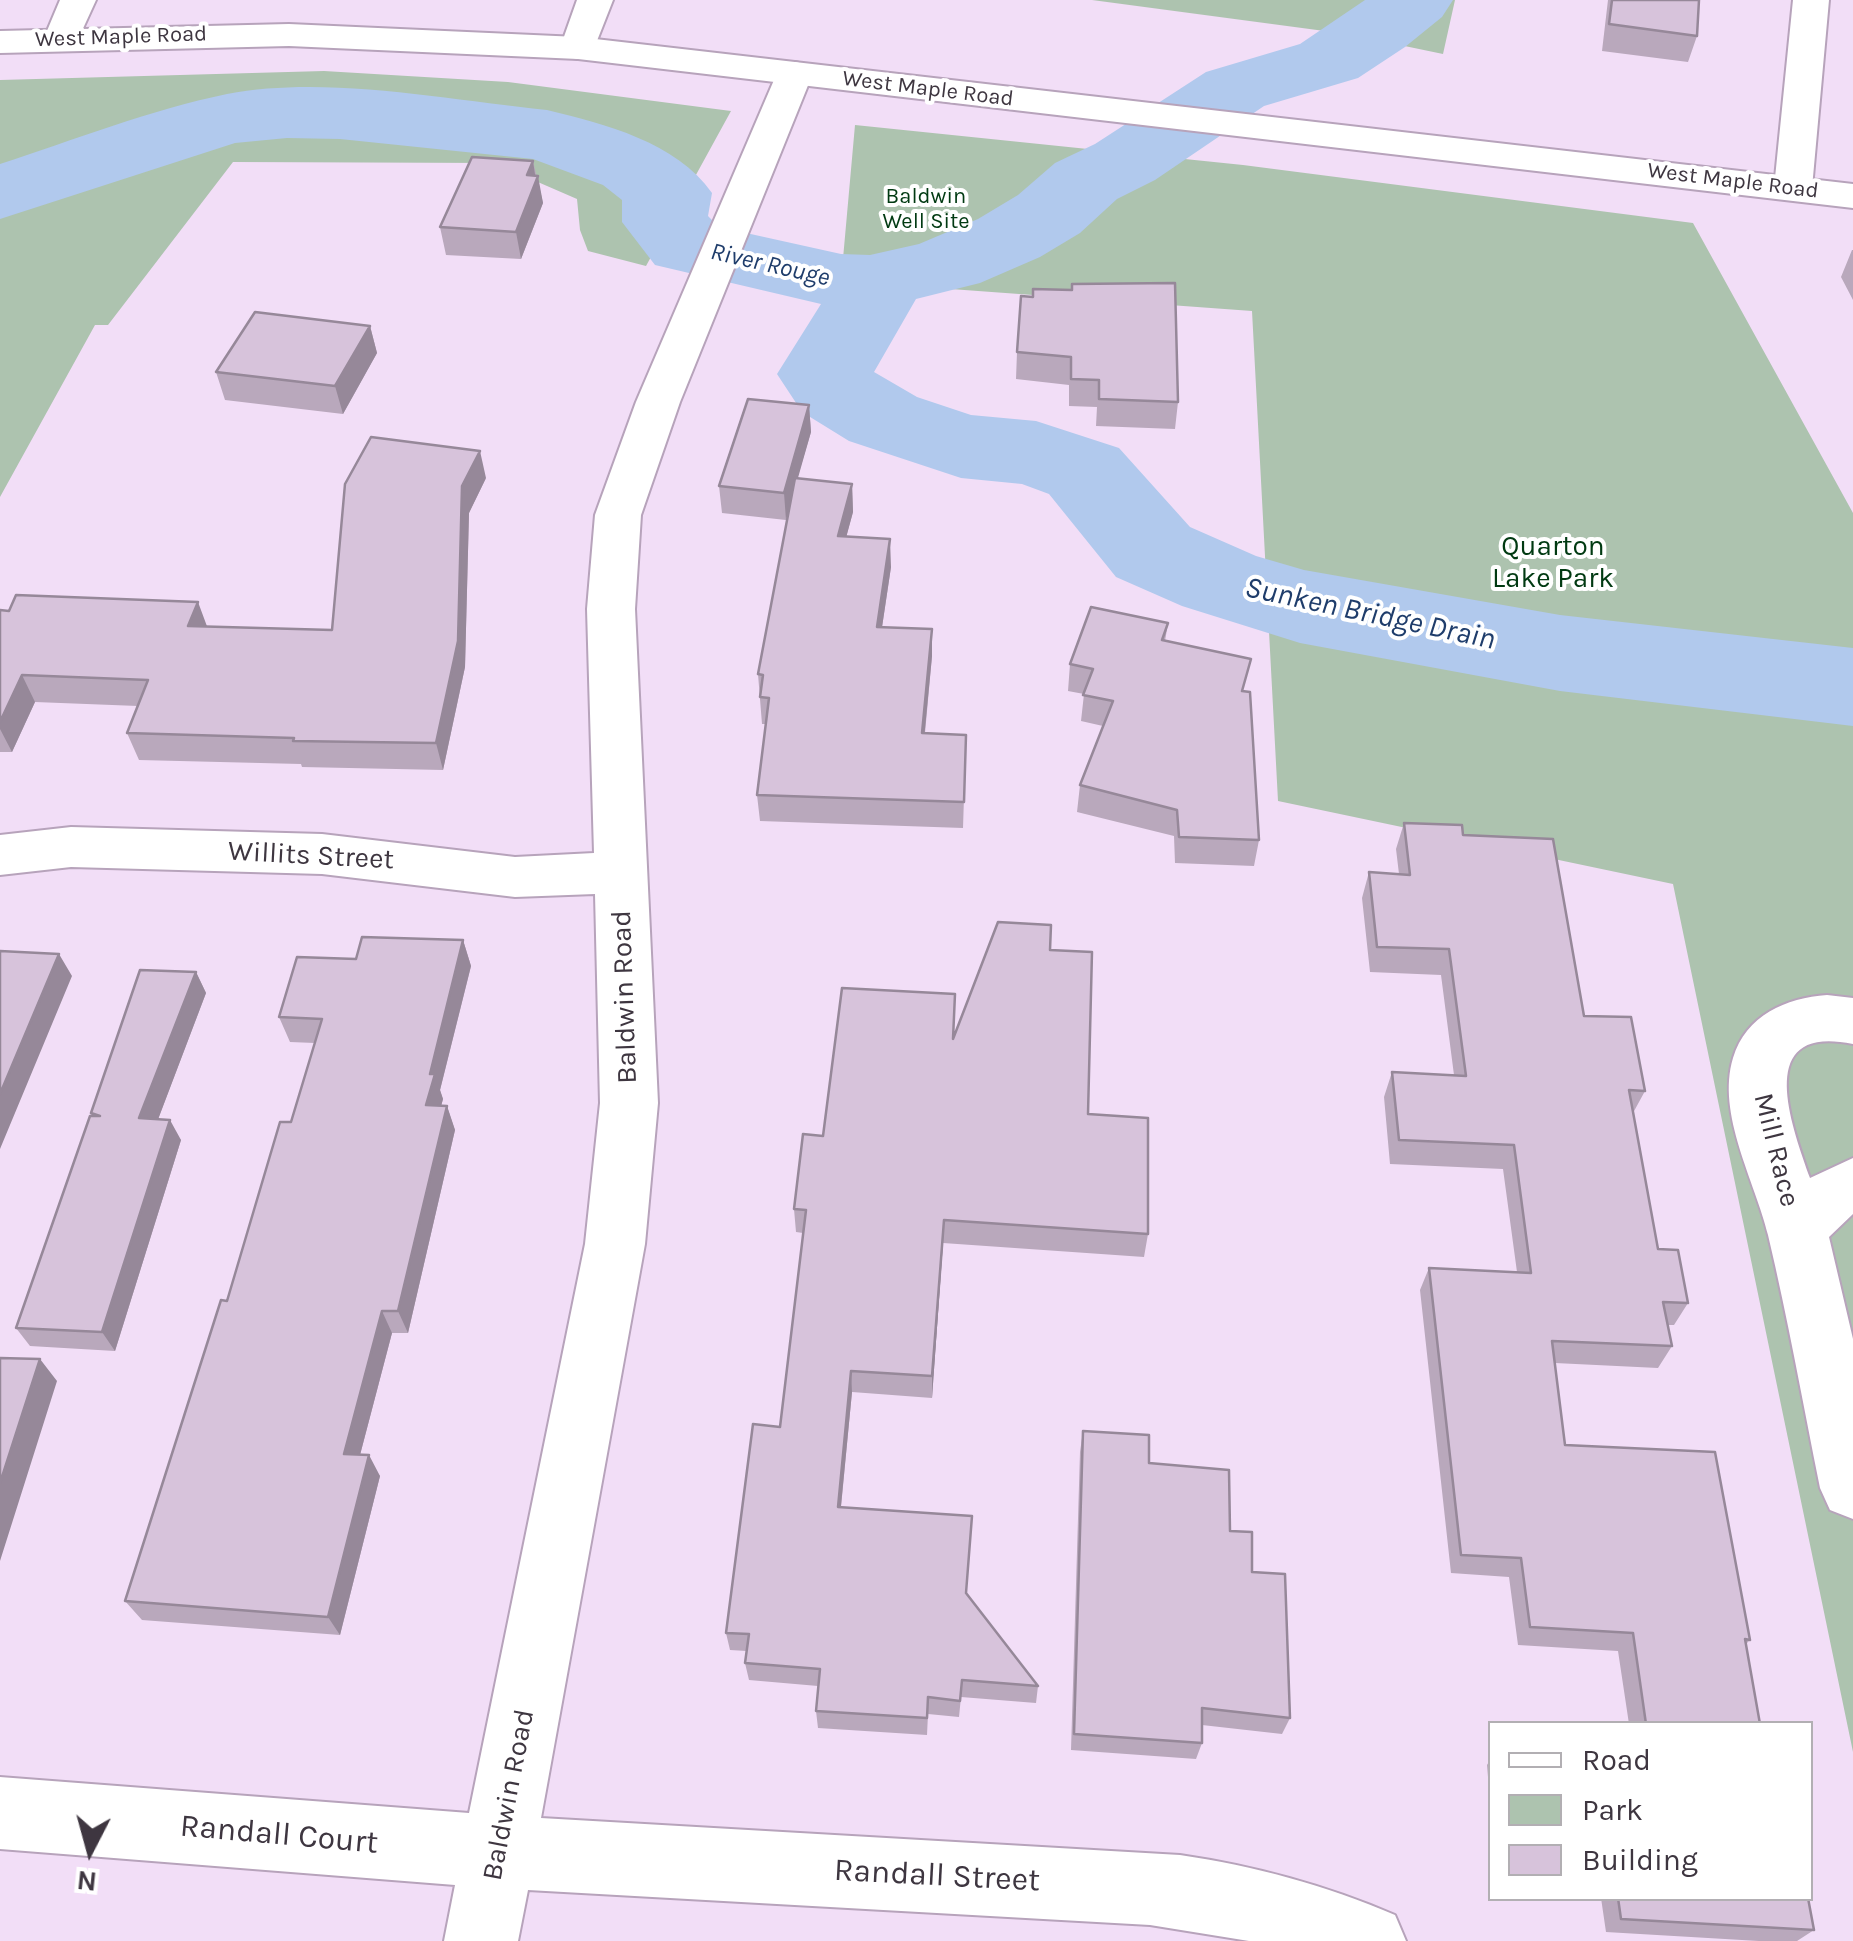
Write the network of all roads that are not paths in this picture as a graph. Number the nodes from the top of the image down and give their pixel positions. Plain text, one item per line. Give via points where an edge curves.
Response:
1 (78, 0) edge
2 (595, 0) edge
3 (1812, 0) edge
4 (62, 38) junction
5 (0, 42) edge
6 (578, 48) junction
7 (795, 73) junction
8 (1794, 188) junction
9 (1853, 196) edge
10 (0, 855) edge
11 (620, 872) junction
12 (1853, 1021) edge
13 (1853, 1184) edge
14 (1797, 1229) junction
15 (1853, 1488) edge
16 (0, 1813) edge
17 (498, 1852) junction
18 (481, 1941) edge
19 (1369, 1941) edge

1 - 4 street
2 - 6 street
3 - 8 street
4 - 5 street, West Maple Road
4 - 6 street, West Maple Road via 247,32
6 - 7 street, West Maple Road
7 - 8 street, West Maple Road
7 - 11 street, Baldwin Road via 618,515 612,609
8 - 9 street, West Maple Road
10 - 11 street, Willits Street via 71,848 322,854 515,877
11 - 17 street, Baldwin Road via 628,1052 622,1199
12 - 14 street, Mill Race via 1818,1018 1790,1025 1762,1056 1764,1118
13 - 14 street, Mill Race
14 - 15 street, Mill Race
16 - 17 street, Randall Court
17 - 18 street, Baldwin Road
17 - 19 street, Randall Street via 1150,1888 1243,1900

